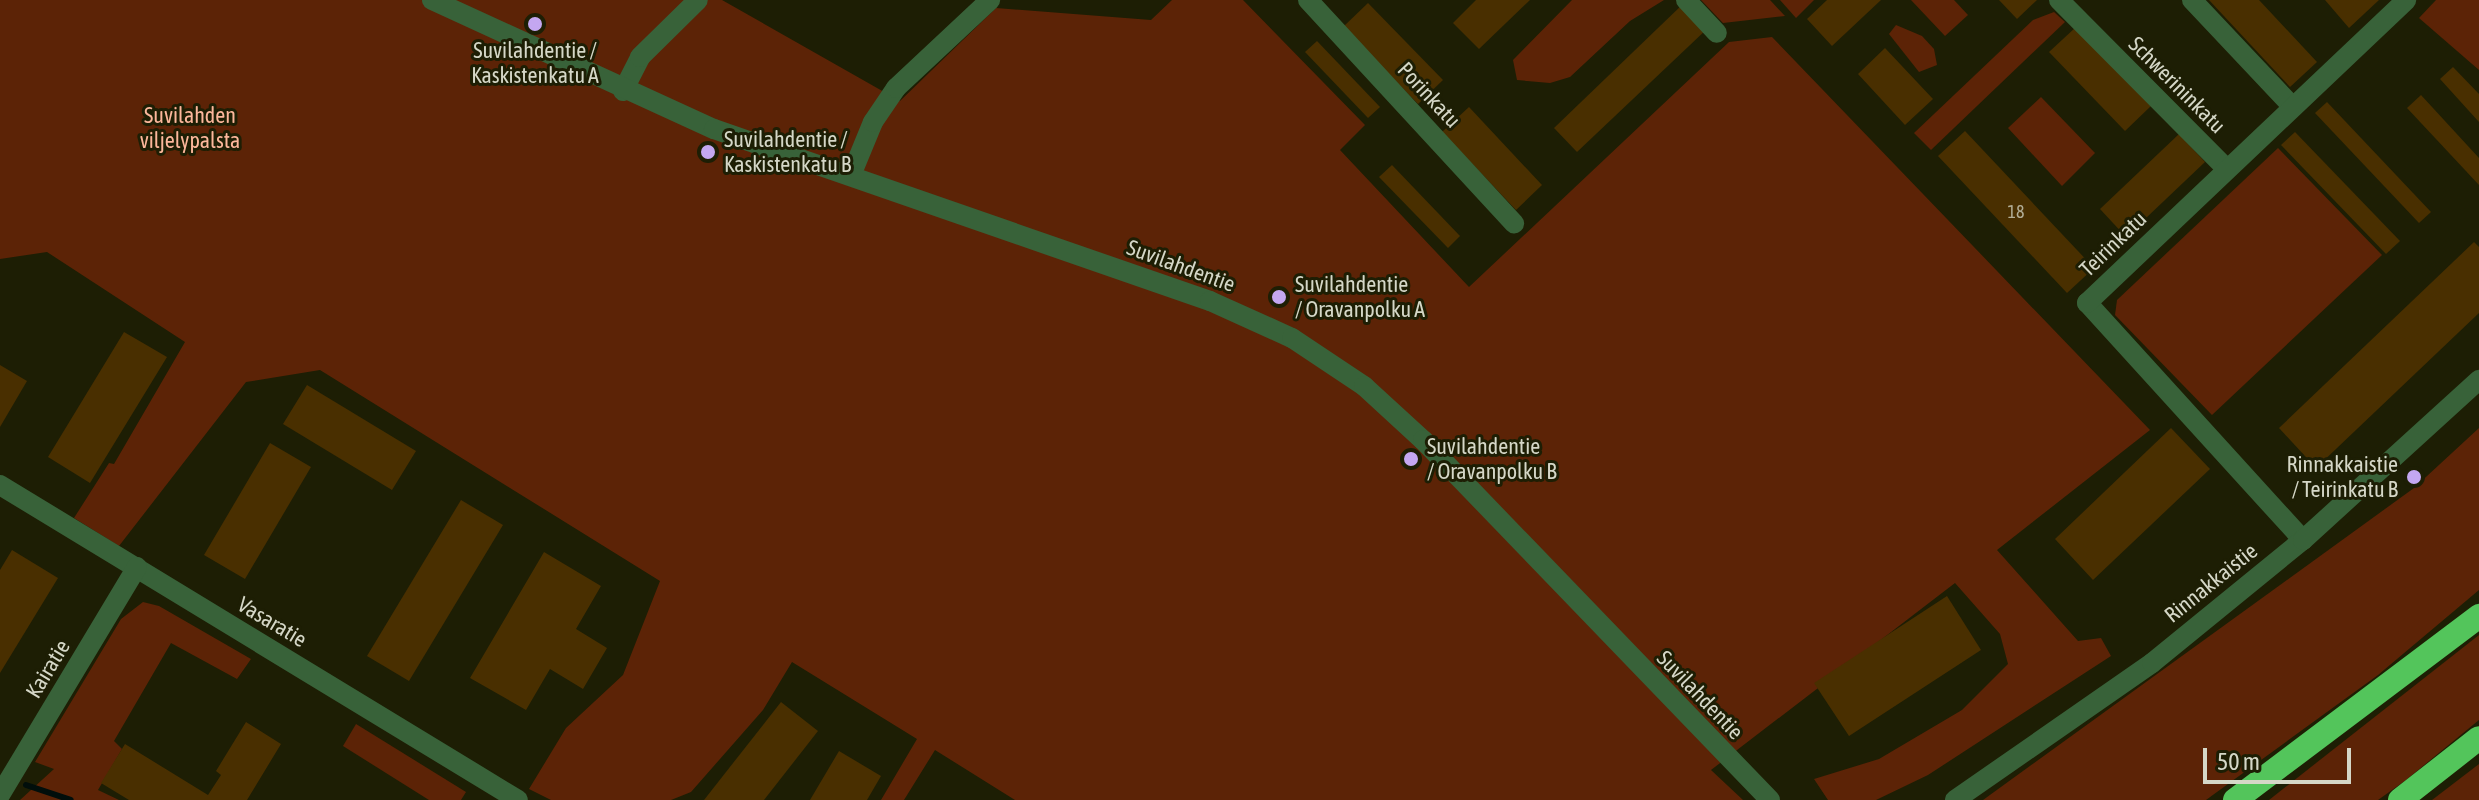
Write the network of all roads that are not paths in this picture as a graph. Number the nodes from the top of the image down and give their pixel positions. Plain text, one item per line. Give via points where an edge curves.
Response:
1 (432, 0) edge
2 (698, 0) edge
3 (990, 0) edge
4 (1308, 0) edge
5 (1686, 0) edge
6 (2059, 0) edge
7 (2192, 0) edge
8 (2406, 0) edge
9 (1717, 33) dead end
10 (623, 91) junction
11 (2293, 107) junction
12 (2227, 169) junction
13 (852, 173) junction
14 (1514, 223) dead end
15 (2479, 380) edge
16 (0, 485) edge
17 (2303, 540) junction
18 (137, 567) junction
19 (2479, 616) edge
20 (2479, 738) edge
21 (0, 795) edge
22 (518, 800) edge
23 (1770, 800) edge
24 (1955, 800) edge
25 (2235, 800) edge
26 (2400, 800) edge

1 - 10 street, Suvilahdentie
2 - 10 street via 640,57
3 - 13 street via 896,88 873,122
4 - 14 street, Porinkatu
5 - 9 street
6 - 12 street, Schwerininkatu
7 - 11 street
8 - 11 street, Teirinkatu
10 - 13 street, Suvilahdentie via 714,129
11 - 12 street, Teirinkatu
12 - 17 street, Teirinkatu via 2087,303
13 - 23 street, Suvilahdentie via 1210,301 1262,322 1328,360 1423,440
15 - 17 street, Rinnakkaistie
16 - 18 street, Vasaratie
17 - 24 street, Rinnakkaistie via 2152,663
18 - 21 street, Kairatie
18 - 22 street, Vasaratie
19 - 25 highway
20 - 26 highway

